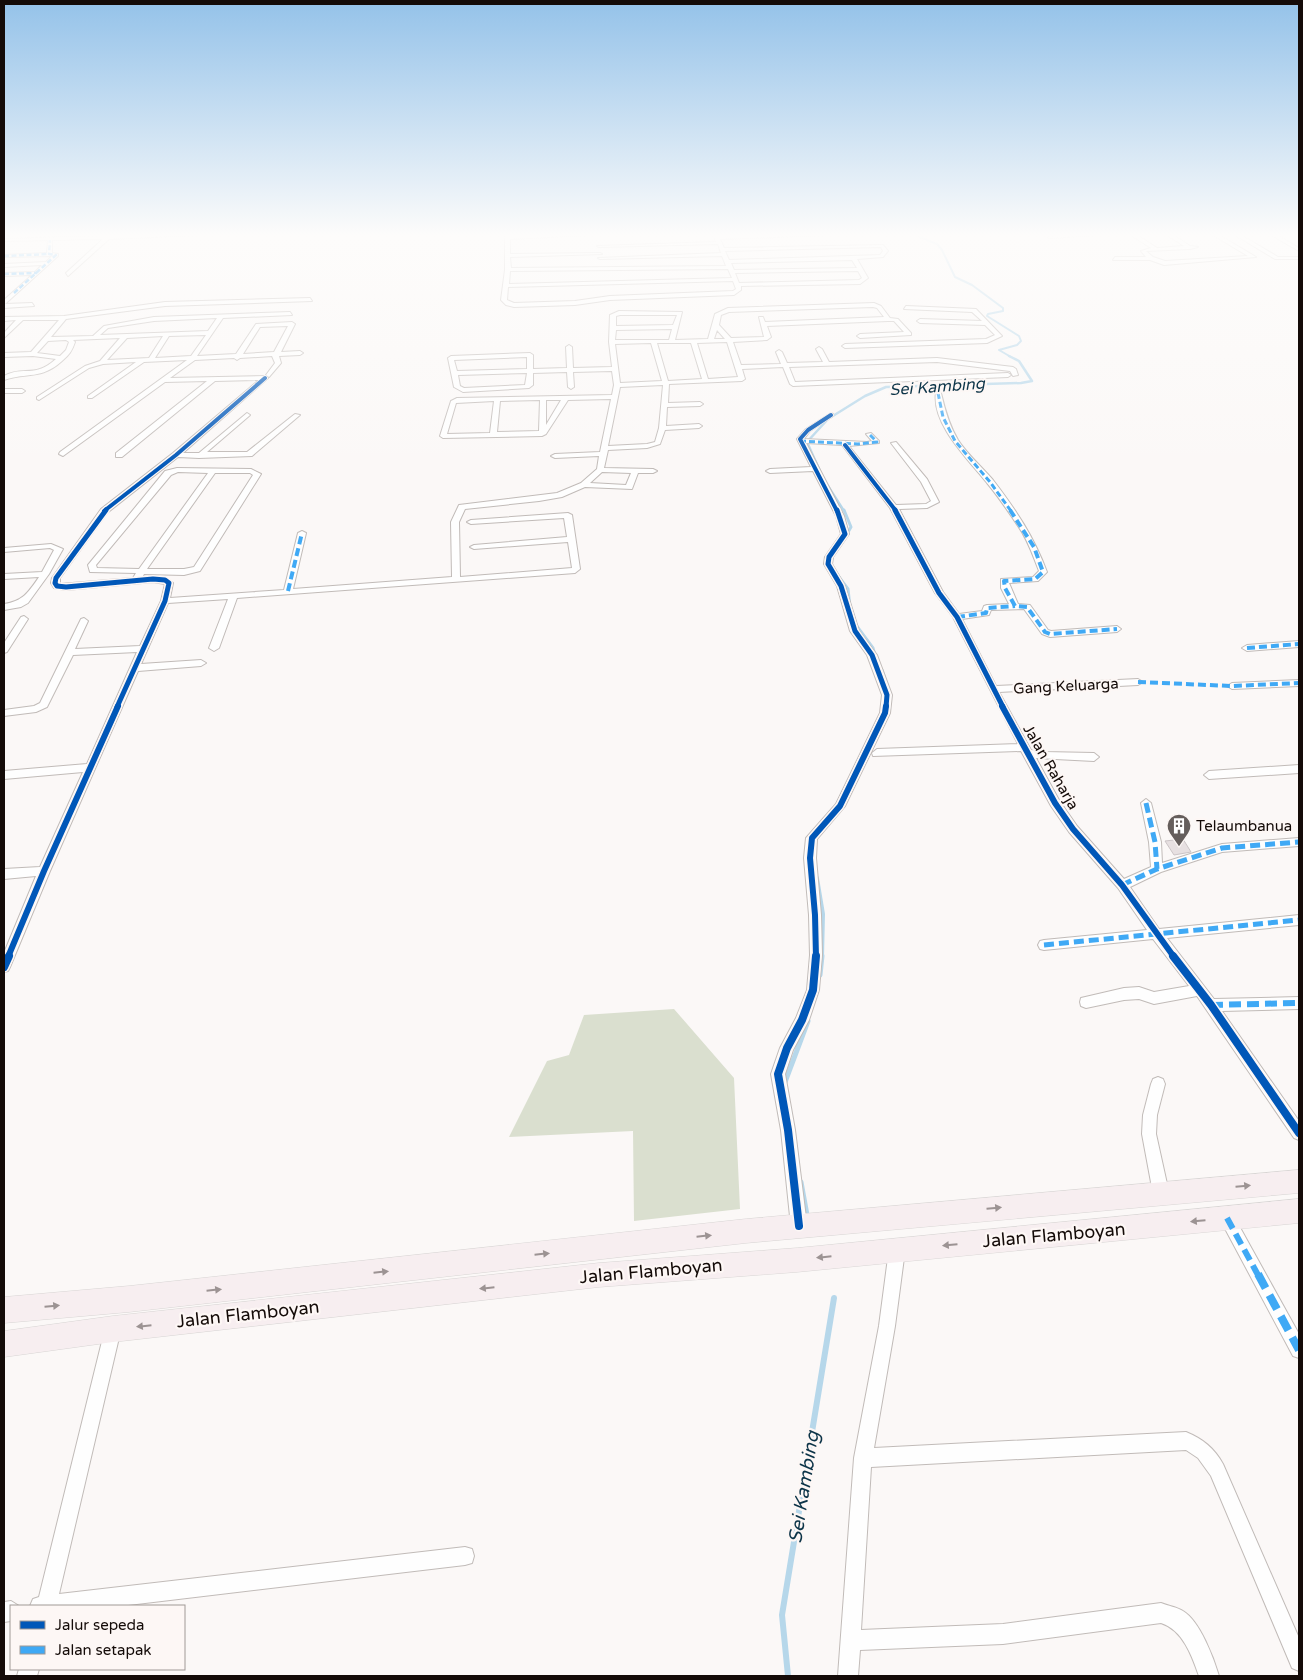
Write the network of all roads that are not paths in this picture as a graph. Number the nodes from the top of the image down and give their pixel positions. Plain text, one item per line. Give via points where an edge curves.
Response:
1 (105, 313) edge
2 (109, 313) edge
3 (617, 313) edge
4 (681, 313) edge
5 (719, 313) edge
6 (759, 313) edge
7 (884, 313) edge
8 (977, 313) edge
9 (290, 314) dead end
10 (90, 315) joint
11 (221, 317) junction
12 (64, 318) junction
13 (4, 319) edge
14 (21, 319) junction
15 (888, 319) junction
16 (920, 321) dead end
17 (986, 323) junction
18 (764, 324) junction
19 (716, 325) junction
20 (110, 327) junction
21 (675, 327) junction
22 (613, 328) junction
23 (210, 333) junction
24 (167, 334) junction
25 (4, 336) edge
26 (125, 336) junction
27 (860, 336) dead end
28 (937, 336) dead end
29 (95, 337) junction
30 (996, 338) junction
31 (46, 339) junction
32 (66, 339) junction
33 (710, 341) junction
34 (730, 341) junction
35 (612, 342) junction
36 (654, 342) junction
37 (671, 342) junction
38 (694, 342) junction
39 (844, 346) dead end
40 (569, 347) dead end
41 (38, 348) junction
42 (819, 349) dead end
43 (779, 352) dead end
44 (931, 352) junction
45 (300, 353) dead end
46 (33, 354) junction
47 (4, 355) edge
48 (276, 356) junction
49 (238, 357) junction
50 (59, 358) junction
51 (193, 358) junction
52 (147, 360) junction
53 (102, 362) junction
54 (827, 364) junction
55 (785, 365) junction
56 (739, 367) junction
57 (614, 369) junction
58 (571, 370) junction
59 (530, 371) junction
60 (454, 373) junction
61 (269, 375) dead end
62 (4, 378) edge
63 (165, 380) junction
64 (212, 380) junction
65 (706, 380) junction
66 (666, 383) junction
67 (617, 385) junction
68 (571, 387) dead end
69 (4, 391) edge
70 (22, 391) dead end
71 (938, 393) dead end
72 (90, 397) dead end
73 (615, 397) junction
74 (39, 398) dead end
75 (564, 399) junction
76 (498, 400) junction
77 (542, 400) junction
78 (700, 404) dead end
79 (664, 405) junction
80 (247, 415) dead end
81 (297, 415) dead end
82 (830, 415) dead end
83 (699, 426) dead end
84 (662, 428) junction
85 (542, 434) junction
86 (869, 434) dead end
87 (493, 436) junction
88 (802, 441) junction
89 (894, 443) dead end
90 (845, 445) junction
91 (605, 451) junction
92 (63, 454) dead end
93 (119, 455) dead end
94 (176, 456) junction
95 (199, 456) junction
96 (555, 456) dead end
97 (814, 469) junction
98 (600, 470) junction
99 (213, 471) junction
100 (653, 471) dead end
101 (770, 471) dead end
102 (635, 472) junction
103 (584, 486) junction
104 (894, 507) junction
105 (471, 522) dead end
106 (302, 533) dead end
107 (571, 539) junction
108 (474, 547) dead end
109 (4, 550) edge
110 (142, 570) junction
111 (45, 574) junction
112 (4, 576) edge
113 (136, 580) junction
114 (456, 580) junction
115 (288, 591) junction
116 (234, 595) junction
117 (164, 601) junction
118 (1014, 606) junction
119 (4, 607) edge
120 (957, 618) junction
121 (24, 619) dead end
122 (84, 621) dead end
123 (1117, 629) dead end
124 (1299, 644) edge
125 (214, 648) dead end
126 (1247, 648) dead end
127 (143, 649) junction
128 (4, 650) edge
129 (70, 652) junction
130 (201, 663) dead end
131 (134, 668) junction
132 (1138, 682) dead end
133 (1299, 683) edge
134 (1232, 686) dead end
135 (993, 689) junction
136 (4, 713) edge
137 (1025, 750) junction
138 (877, 753) dead end
139 (1094, 757) dead end
140 (92, 767) junction
141 (1299, 769) edge
142 (4, 774) edge
143 (1209, 775) dead end
144 (1146, 803) dead end
145 (1299, 842) edge
146 (44, 870) junction
147 (1157, 870) junction
148 (4, 874) edge
149 (1122, 885) junction
150 (1299, 920) edge
151 (1157, 936) junction
152 (1044, 945) dead end
153 (4, 967) edge
154 (1200, 990) junction
155 (1086, 1002) dead end
156 (1299, 1003) edge
157 (1211, 1005) junction
158 (1158, 1084) dead end
159 (1299, 1133) edge
160 (1299, 1181) edge
161 (1161, 1193) junction
162 (1299, 1212) edge
163 (1227, 1218) junction
164 (805, 1226) junction
165 (897, 1250) junction
166 (332, 1277) junction
167 (332, 1305) junction
168 (4, 1310) edge
169 (113, 1329) junction
170 (4, 1344) edge
171 (1299, 1350) edge
172 (863, 1458) junction
173 (465, 1556) dead end
174 (44, 1605) edge
175 (52, 1605) edge
176 (850, 1640) junction
177 (1299, 1662) edge
178 (848, 1676) edge
179 (1209, 1676) edge

1 - 10 street
2 - 20 street
3 - 22 street via 613,314
4 - 21 street
5 - 19 street
6 - 18 street
7 - 15 street
8 - 17 street
9 - 11 street
10 - 12 street
11 - 20 street via 162,319
11 - 23 street
12 - 14 street
12 - 31 street
13 - 14 street
14 - 25 street
15 - 18 street
15 - 27 street via 896,320 909,334
16 - 17 street
17 - 30 street via 999,336
18 - 34 street via 768,337 765,339
19 - 33 street
19 - 34 street
20 - 29 street via 102,329
21 - 22 street
21 - 37 street
22 - 35 street
23 - 24 street
23 - 51 street
24 - 26 street
24 - 52 street
26 - 29 street
26 - 53 street
28 - 30 street
29 - 32 street
30 - 44 street
31 - 32 street
31 - 41 street
32 - 41 street
32 - 50 street via 72,346
33 - 34 street
33 - 38 street
34 - 56 street
35 - 36 street
35 - 57 street
36 - 37 street
36 - 66 street
37 - 38 street
38 - 65 street
39 - 44 street
40 - 58 street
41 - 46 street
42 - 54 street
43 - 55 street
44 - 54 street
44 - 55 street via 1013,370 1015,375 794,384
45 - 48 street
46 - 47 street
46 - 50 street
48 - 49 street
48 - 49 street via 292,323 258,325
48 - 61 street via 278,363
49 - 51 street
50 - 62 street via 45,371 12,374
51 - 52 street
51 - 63 street
52 - 53 street
52 - 72 street
53 - 74 street via 86,366
54 - 55 street
55 - 56 street
56 - 65 street via 742,380
57 - 58 street
57 - 67 street
58 - 59 street
58 - 68 street
59 - 60 street
59 - 60 street via 530,385 527,387 463,390 458,387
59 - 60 street via 529,352 454,357 451,359
63 - 64 street
63 - 92 street
64 - 93 street
64 - 94 street via 265,378
65 - 66 street
66 - 67 street
66 - 79 street
67 - 73 street
69 - 70 street
71 - 118 street via 943,417 955,441 1018,521 1034,547 1043,572 1035,579 1004,581
73 - 75 street
73 - 91 street
75 - 77 street
75 - 85 street
76 - 77 street
76 - 87 street
76 - 87 street via 453,402 444,436
77 - 85 street
78 - 79 street
79 - 84 street
80 - 95 street
81 - 95 street via 253,452
82 - 88 street via 805,433 800,438
83 - 84 street
84 - 91 street via 658,443
85 - 87 street
86 - 90 street via 877,442
88 - 90 street via 821,440
88 - 97 street
89 - 104 street via 924,480 935,502 927,506
90 - 104 street, Jalan Raharja
91 - 96 street
91 - 98 street
94 - 95 street
94 - 113 street via 104,510 59,572 55,583 66,588
97 - 101 street
97 - 164 street via 844,527 844,534 829,557 829,568 841,586 855,630 872,655 887,695 885,713 840,806 812,838 810,858 816,955 813,990 778,1074
98 - 102 street
98 - 103 street
99 - 110 street
99 - 110 street via 251,471 256,474 197,569 184,572
99 - 110 street via 177,470 168,473 92,565 93,570
100 - 102 street
102 - 103 street via 629,487
103 - 114 street via 539,500 462,507 455,522
104 - 120 street, Jalan Raharja via 939,593
105 - 107 street via 567,515
106 - 115 street
107 - 108 street
107 - 114 street via 574,571
109 - 111 street via 57,547 59,549
110 - 113 street
111 - 112 street
111 - 119 street via 24,602
113 - 117 street via 160,578 168,581
114 - 115 street
115 - 116 street
116 - 117 street
116 - 125 street
117 - 127 street
118 - 120 street via 987,608 986,613
118 - 123 street via 1028,607 1050,634
120 - 135 street, Jalan Raharja
121 - 128 street
122 - 129 street
124 - 126 street
127 - 129 street
127 - 131 street
129 - 136 street via 44,705
130 - 131 street
131 - 140 street
132 - 135 street, Gang Keluarga
133 - 134 street
135 - 137 street, Jalan Raharja
137 - 138 street
137 - 139 street via 1044,756
137 - 149 street, Jalan Raharja via 1055,803
140 - 142 street
140 - 146 street
141 - 143 street
144 - 147 street via 1155,842
145 - 147 street via 1222,848
146 - 148 street
146 - 153 street
147 - 149 street
149 - 151 street, Jalan Raharja
150 - 151 street
151 - 152 street
151 - 154 street, Jalan Raharja
154 - 155 street via 1154,998 1139,993 1124,994
154 - 157 street, Jalan Raharja
156 - 157 street
157 - 159 street, Jalan Raharja
158 - 161 street via 1149,1134
161 -> 160 main road, Jalan Flamboyan
164 -> 161 main road, Jalan Flamboyan
162 - 163 main road, Jalan Flamboyan
163 -> 165 main road, Jalan Flamboyan
163 - 171 street
166 -> 164 main road, Jalan Flamboyan
165 -> 167 main road, Jalan Flamboyan via 599,1275
165 - 172 street
166 - 167 main road
168 -> 166 main road, Jalan Flamboyan
167 -> 169 main road, Jalan Flamboyan
169 - 170 main road, Jalan Flamboyan
169 - 174 street
172 - 176 street
172 - 177 street via 1186,1441 1194,1444 1203,1450 1217,1470
173 - 175 street
176 - 178 street
176 - 179 street via 1002,1634 1161,1613 1179,1620

